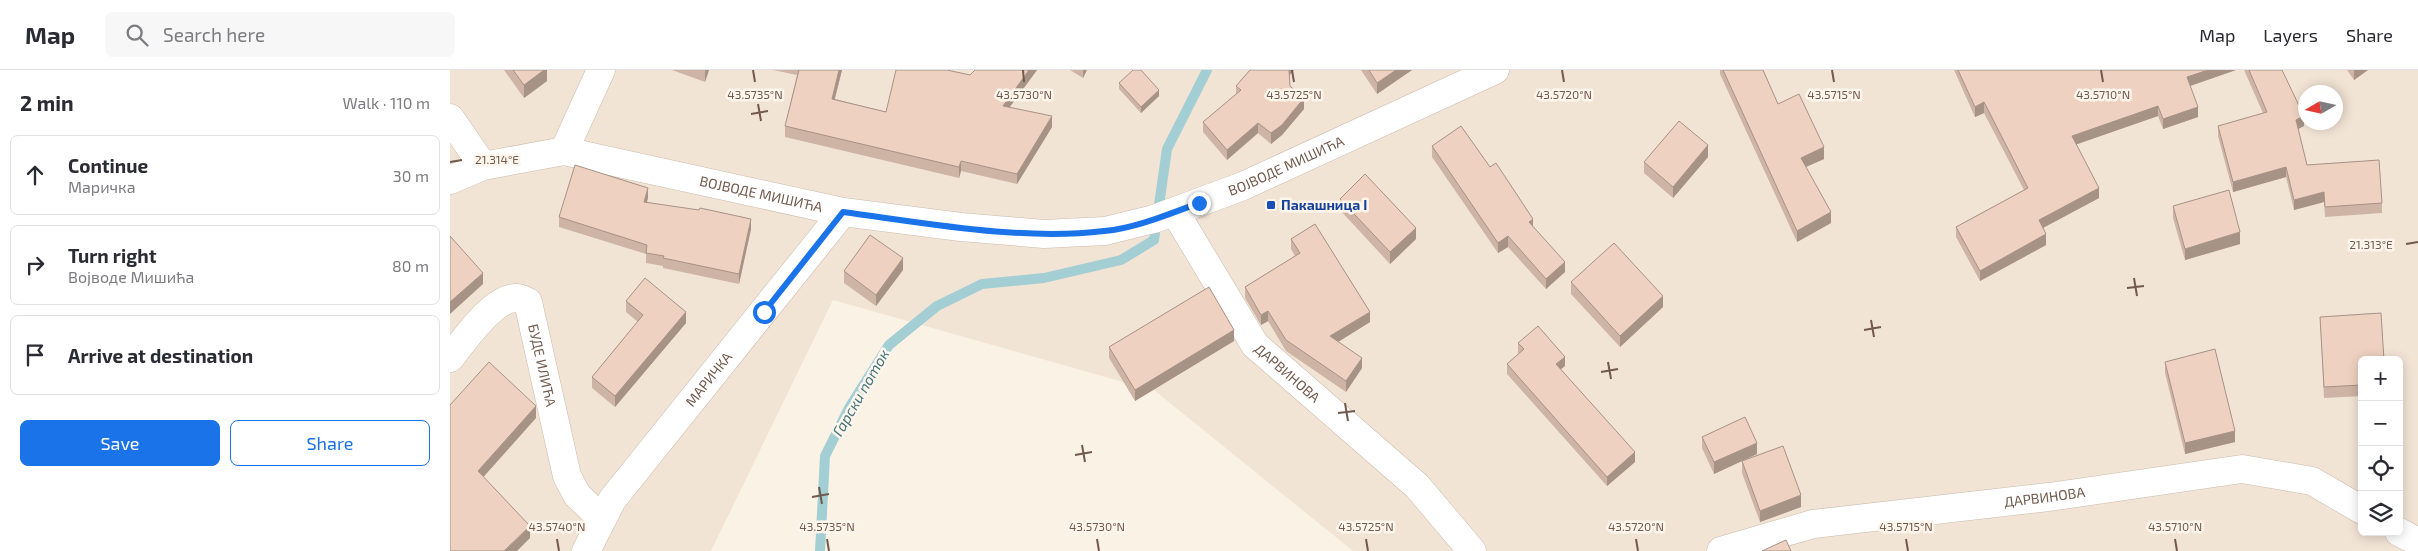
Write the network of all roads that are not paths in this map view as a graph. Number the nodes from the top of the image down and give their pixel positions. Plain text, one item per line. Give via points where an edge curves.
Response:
1 (601, 70) edge
2 (1495, 70) edge
3 (450, 118) edge
4 (564, 151) junction
5 (483, 166) junction
6 (450, 180) edge
7 (1187, 207) junction
8 (843, 212) junction
9 (450, 358) edge
10 (2358, 508) edge
11 (602, 519) junction
12 (2403, 534) edge
13 (2418, 542) edge
14 (586, 551) edge
15 (1472, 551) edge
16 (1721, 551) edge

1 - 4 street
2 - 7 street, ВОЈВОДЕ МИШИЋА via 1243,186
3 - 5 street
4 - 5 street, ВОЈВОДЕ МИШИЋА
4 - 8 street, ВОЈВОДЕ МИШИЋА
5 - 6 street, ВОЈВОДЕ МИШИЋА
7 - 8 street, ВОЈВОДЕ МИШИЋА via 1105,231 1044,234
7 - 15 street, ДАРВИНОВА via 1255,345 1417,486
8 - 11 street, МАРИЧКА via 612,500
9 - 11 street, БУДЕ ИЛИЋА via 483,317 502,302 516,298 528,302 567,476 577,495
10 - 16 street, ДАРВИНОВА via 2312,482 2242,469 2049,497 1813,524
11 - 14 street, МАРИЧКА
12 - 13 street

